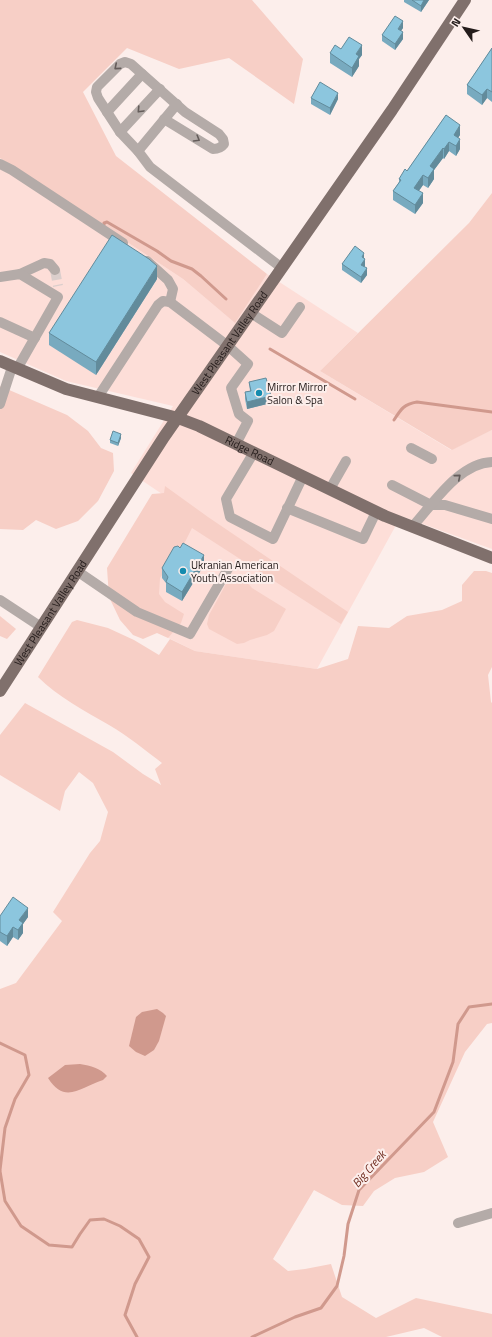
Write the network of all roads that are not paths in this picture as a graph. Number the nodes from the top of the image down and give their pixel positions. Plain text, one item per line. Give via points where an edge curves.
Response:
1 (465, 0) edge
2 (142, 74) junction
3 (160, 89) junction
4 (177, 104) junction
5 (107, 112) junction
6 (164, 119) junction
7 (120, 132) junction
8 (138, 151) junction
9 (0, 164) edge
10 (282, 268) junction
11 (55, 270) dead end
12 (20, 274) junction
13 (0, 277) edge
14 (170, 302) junction
15 (300, 307) dead end
16 (251, 312) junction
17 (0, 322) edge
18 (35, 338) junction
19 (228, 346) junction
20 (0, 361) edge
21 (15, 368) junction
22 (98, 397) junction
23 (0, 404) edge
24 (178, 418) junction
25 (236, 444) junction
26 (411, 448) dead end
27 (254, 452) junction
28 (432, 459) dead end
29 (346, 461) dead end
30 (492, 462) edge
31 (303, 476) junction
32 (392, 485) dead end
33 (330, 489) junction
34 (431, 505) junction
35 (287, 508) junction
36 (376, 512) junction
37 (492, 519) edge
38 (412, 526) junction
39 (492, 558) edge
40 (229, 567) dead end
41 (77, 571) junction
42 (0, 600) edge
43 (41, 627) junction
44 (0, 690) edge
45 (492, 1213) edge
46 (458, 1223) dead end

1 - 10 main road, West Pleasant Valley Road
2 - 3 street
2 - 5 street
2 -> 5 street via 125,62 97,87 98,98
3 - 4 street
3 -> 7 street
4 - 6 street
6 -> 4 street via 213,149 222,147 223,139 219,134
5 - 7 street
6 - 8 street
7 - 8 street
8 - 10 street via 150,167
9 - 14 street via 135,252 168,280 172,290
10 - 16 main road, West Pleasant Valley Road
11 - 12 street via 50,264 44,263
12 - 13 street
12 - 18 street via 58,292
14 - 19 street
14 - 22 street via 163,301 158,305
15 - 16 street via 282,333
16 - 19 main road, West Pleasant Valley Road
17 - 18 street
18 - 21 street
19 - 24 main road, West Pleasant Valley Road
19 - 25 street via 248,364 231,388 239,414 248,421
20 - 21 main road, Ridge Road
21 - 22 main road, Ridge Road via 66,389
21 - 23 street
22 - 24 main road, Ridge Road
24 - 25 main road, Ridge Road
24 - 41 main road, West Pleasant Valley Road
25 - 27 main road, Ridge Road
26 - 28 street
27 - 31 main road, Ridge Road
27 - 35 street via 226,499 230,516 273,538
29 - 33 street
34 -> 30 street via 462,473 475,465
31 - 33 main road, Ridge Road
31 - 35 street
32 - 34 street
33 - 36 main road, Ridge Road
34 - 37 street via 445,505
34 - 38 street
35 - 36 street via 363,539
36 - 38 main road, Ridge Road
38 - 39 main road, Ridge Road
40 - 41 street via 190,634 137,612
41 - 43 main road, West Pleasant Valley Road
42 - 43 street
43 - 44 main road, West Pleasant Valley Road
45 - 46 street

